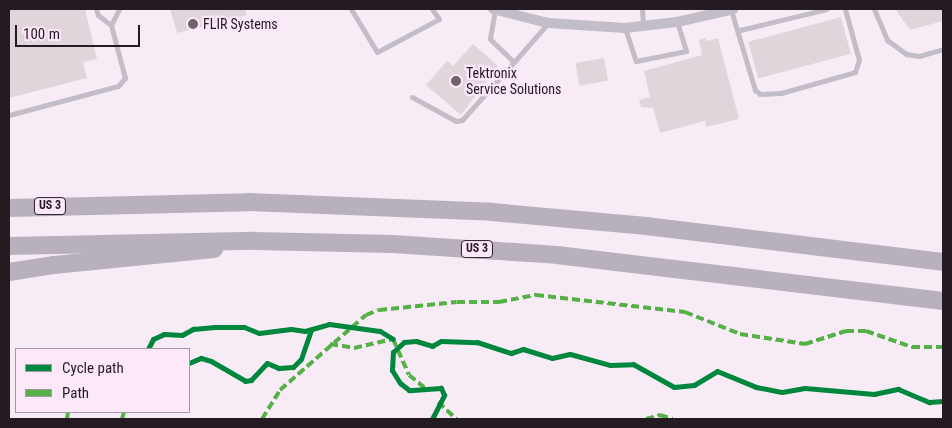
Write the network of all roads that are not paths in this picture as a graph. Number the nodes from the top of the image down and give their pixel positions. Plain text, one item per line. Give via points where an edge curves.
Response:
1 (96, 9) edge
2 (119, 9) edge
3 (351, 9) edge
4 (432, 9) edge
5 (494, 9) edge
6 (642, 9) edge
7 (733, 9) edge
8 (827, 9) edge
9 (846, 9) edge
10 (874, 9) edge
11 (677, 22) junction
12 (548, 23) junction
13 (111, 24) junction
14 (642, 24) junction
15 (625, 28) junction
16 (740, 30) junction
17 (943, 50) edge
18 (514, 62) junction
19 (412, 97) dead end
20 (9, 115) edge
21 (9, 208) edge
22 (254, 241) junction
23 (9, 246) edge
24 (943, 262) edge
25 (9, 272) edge
26 (943, 301) edge

1 - 13 lane via 98,15
2 - 13 lane
3 - 4 lane via 377,52 439,19
5 - 12 street
5 - 18 lane via 490,39
6 - 14 lane
7 - 11 street
7 - 16 lane
8 - 16 lane
9 - 16 lane via 860,60 855,72 781,93 760,94 755,90
10 - 17 lane via 887,40 906,54 919,56
11 - 14 street
11 - 15 lane via 686,51 636,60
12 - 15 street
12 - 18 lane
13 - 20 lane via 124,78 118,86
14 - 15 street
18 - 19 lane via 462,120 456,121
21 - 24 highway, US 3 via 248,202 492,212 646,226
22 - 23 highway, US 3
22 - 25 highway via 190,254 54,265
22 - 26 highway, US 3 via 393,244 557,255

